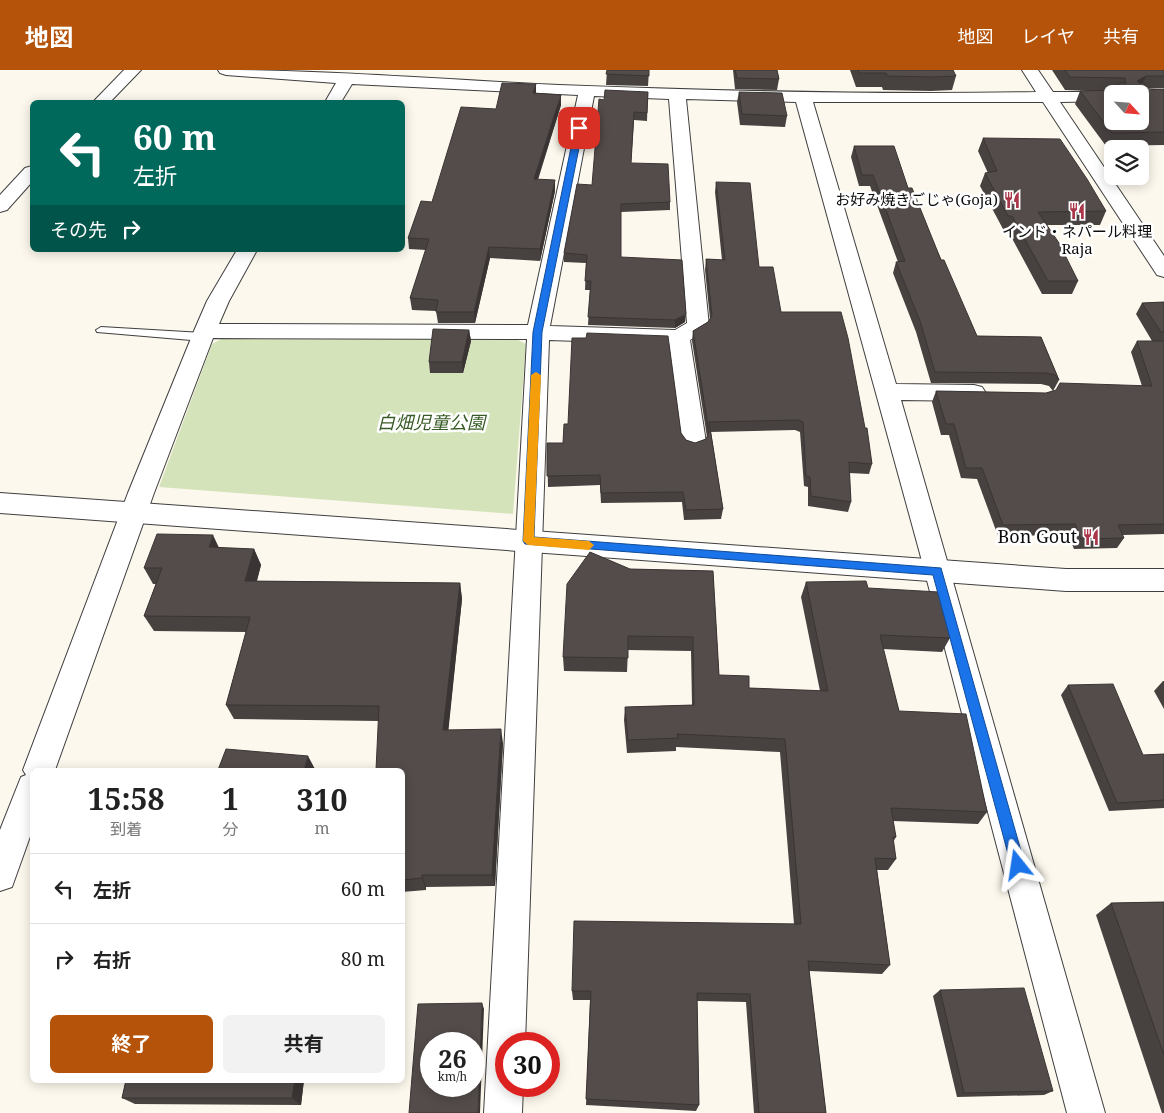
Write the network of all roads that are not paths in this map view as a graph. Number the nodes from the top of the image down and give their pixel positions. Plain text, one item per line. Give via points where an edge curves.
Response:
1 (133, 70) edge
2 (226, 70) edge
3 (1030, 70) edge
4 (346, 79) junction
5 (587, 91) junction
6 (677, 93) junction
7 (803, 96) junction
8 (1104, 96) edge
9 (1048, 98) junction
10 (103, 100) edge
11 (334, 100) edge
12 (30, 174) edge
13 (0, 206) edge
14 (246, 252) edge
15 (1164, 271) edge
16 (101, 330) dead end
17 (538, 332) junction
18 (204, 334) junction
19 (679, 337) junction
20 (888, 392) junction
21 (993, 393) edge
22 (694, 442) edge
23 (0, 503) edge
24 (134, 513) junction
25 (528, 541) junction
26 (937, 571) junction
27 (1164, 580) edge
28 (40, 768) edge
29 (30, 792) edge
30 (0, 875) edge
31 (503, 1113) edge
32 (1086, 1113) edge

1 - 10 street
2 - 4 street
3 - 9 street
4 - 5 street
4 - 11 street
5 - 6 street
5 - 17 street
6 - 7 street
6 - 19 street via 698,326
7 - 9 street
7 - 20 street
8 - 9 street
9 - 15 street
12 - 13 street
14 - 18 street via 218,301
16 - 18 lane
17 - 18 street
17 - 19 street
17 - 25 street
18 - 24 street
19 - 22 street
20 - 21 street
20 - 26 street
23 - 24 street
24 - 25 street
24 - 28 street
25 - 26 street
25 - 31 street
26 - 27 street via 1066,580
26 - 32 street
29 - 30 street

